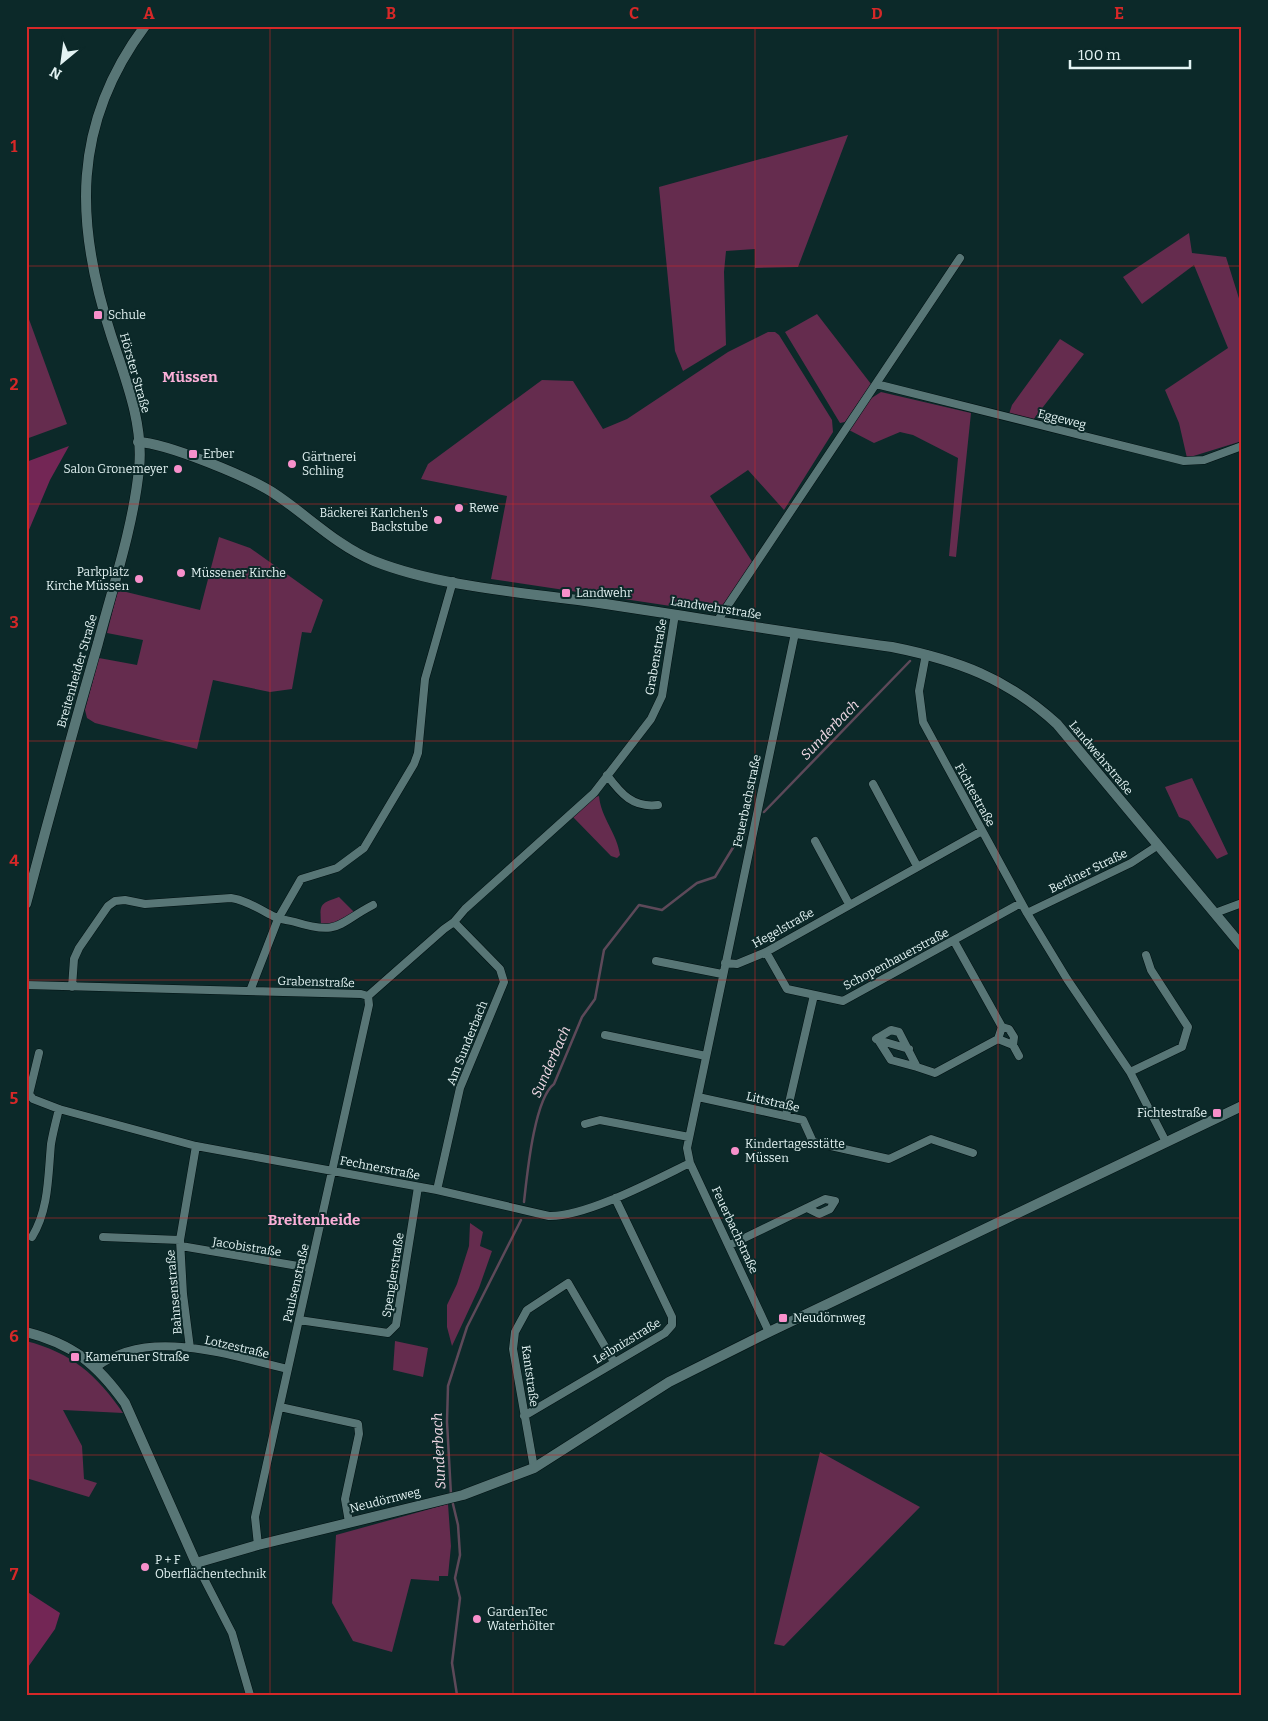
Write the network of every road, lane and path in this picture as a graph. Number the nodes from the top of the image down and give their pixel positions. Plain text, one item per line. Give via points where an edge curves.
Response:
1 (144, 26) edge
2 (960, 258) dead end
3 (876, 384) junction
4 (138, 442) junction
5 (1242, 446) edge
6 (453, 582) junction
7 (674, 614) junction
8 (718, 620) junction
9 (795, 633) junction
10 (926, 654) junction
11 (607, 775) junction
12 (874, 784) dead end
13 (658, 805) dead end
14 (982, 831) junction
15 (816, 841) dead end
16 (1157, 846) junction
17 (916, 866) junction
18 (1021, 903) junction
19 (1242, 903) edge
20 (26, 904) edge
21 (849, 904) junction
22 (373, 905) dead end
23 (1027, 913) junction
24 (1215, 913) junction
25 (278, 919) junction
26 (454, 922) junction
27 (954, 941) junction
28 (1242, 946) edge
29 (766, 952) junction
30 (1146, 955) dead end
31 (656, 961) dead end
32 (725, 963) junction
33 (722, 974) junction
34 (26, 985) edge
35 (72, 987) junction
36 (250, 991) junction
37 (814, 995) junction
38 (368, 996) junction
39 (1002, 1027) junction
40 (605, 1035) dead end
41 (877, 1039) junction
42 (998, 1039) junction
43 (1013, 1044) junction
44 (900, 1046) junction
45 (909, 1049) junction
46 (39, 1053) dead end
47 (706, 1056) junction
48 (1019, 1056) dead end
49 (896, 1061) junction
50 (917, 1067) junction
51 (1130, 1072) junction
52 (698, 1097) junction
53 (1242, 1106) edge
54 (59, 1109) junction
55 (786, 1116) junction
56 (585, 1124) dead end
57 (689, 1137) junction
58 (1166, 1142) junction
59 (196, 1146) junction
60 (972, 1153) dead end
61 (690, 1163) junction
62 (333, 1171) junction
63 (418, 1187) junction
64 (437, 1190) junction
65 (615, 1198) junction
66 (807, 1208) dead end
67 (32, 1237) dead end
68 (103, 1237) dead end
69 (180, 1243) junction
70 (730, 1245) junction
71 (310, 1268) junction
72 (299, 1320) junction
73 (26, 1332) edge
74 (769, 1332) junction
75 (190, 1348) junction
76 (614, 1362) junction
77 (97, 1367) junction
78 (288, 1369) junction
79 (280, 1407) junction
80 (524, 1416) junction
81 (534, 1468) junction
82 (349, 1522) junction
83 (258, 1545) junction
84 (196, 1563) junction
85 (250, 1695) edge

1 - 4 street, Hörster Straße via 128,49 98,113 87,163 85,216 92,271 128,388
2 - 3 street
3 - 5 street, Eggeweg via 1184,461 1204,460
3 - 8 street
4 - 6 street, Landwehrstraße via 186,455 257,484 338,540 374,560
4 - 20 street, Breitenheider Straße via 139,468 132,513
6 - 7 street, Landwehrstraße
6 - 25 street via 425,679 418,753 414,764 364,848 337,868 301,879
7 - 8 street, Landwehrstraße
7 - 11 street, Grabenstraße via 658,707
8 - 9 street, Landwehrstraße
9 - 10 street, Landwehrstraße
9 - 32 street, Feuerbachstraße
10 - 14 street, Fichtestraße via 919,691 923,722
10 - 16 street, Landwehrstraße via 982,672 1037,706 1069,738
11 - 13 street via 621,794 645,806
11 - 26 street, Grabenstraße via 588,799
12 - 17 street
14 - 17 street, Hegelstraße
14 - 18 street, Fichtestraße
15 - 21 street
16 - 23 street, Berliner Straße via 1131,864
16 - 24 street, Landwehrstraße
17 - 21 street, Hegelstraße
18 - 23 street, Fichtestraße
18 - 27 street, Schopenhauerstraße
19 - 24 street
21 - 29 street, Hegelstraße
22 - 25 street via 350,921 330,929
23 - 51 street, Fichtestraße
24 - 28 street, Landwehrstraße
25 - 35 street via 231,898 146,904 115,901 108,906 79,948 74,959
25 - 36 street
26 - 38 street, Grabenstraße
26 - 64 street, Am Sunderbach via 500,969 504,982 460,1088
27 - 37 street, Schopenhauerstraße via 842,1001
27 - 39 street
29 - 32 street, Hegelstraße via 737,964
29 - 37 street, Schopenhauerstraße via 787,989
30 - 51 street via 1150,970 1188,1027 1182,1048
31 - 33 street
32 - 33 street, Feuerbachstraße
33 - 47 street, Feuerbachstraße
34 - 35 street, Grabenstraße
35 - 36 street, Grabenstraße
36 - 38 street, Grabenstraße
37 - 55 street
38 - 62 street, Paulsenstraße via 369,1005
39 - 42 street
39 - 43 street via 1009,1028 1014,1037
40 - 47 street
41 - 44 street
41 - 45 street via 891,1030 899,1032
41 - 49 street via 891,1060
42 - 43 street
42 - 50 street via 936,1073
43 - 48 street
44 - 45 street
44 - 49 street
45 - 50 street
46 - 54 street, Fechnerstraße via 29,1094 33,1099
47 - 52 street, Feuerbachstraße
49 - 50 street
51 - 58 street, Fichtestraße
52 - 55 street, Littstraße
52 - 57 street, Feuerbachstraße
53 - 58 street, Neudörnweg
54 - 59 street, Fechnerstraße
54 - 67 street via 52,1141 48,1192
55 - 60 street, Littstraße via 803,1120 813,1142 889,1159 931,1139
56 - 57 street via 600,1120
57 - 61 street, Feuerbachstraße
58 - 74 street, Neudörnweg
59 - 62 street, Fechnerstraße
59 - 69 street, Bahnsenstraße
61 - 65 street, Fechnerstraße
61 - 70 street, Feuerbachstraße
62 - 63 street, Fechnerstraße
62 - 71 street, Paulsenstraße
63 - 64 street, Fechnerstraße
63 - 72 street, Spenglerstraße via 393,1330 388,1333
64 - 65 street, Fechnerstraße via 549,1216 561,1216
65 - 76 street, Leibnizstraße via 672,1323 666,1333
66 - 70 street
68 - 69 street, Jacobistraße
69 - 71 street, Jacobistraße
69 - 75 street, Bahnsenstraße
70 - 74 street, Feuerbachstraße
71 - 72 street, Paulsenstraße
72 - 78 street, Paulsenstraße
73 - 77 street via 66,1346
74 - 81 street, Neudörnweg via 669,1382
75 - 77 street, Lotzestraße via 177,1346 122,1351
75 - 78 street, Lotzestraße
76 - 80 street, Leibnizstraße
76 - 80 street, Kantstraße via 571,1286 564,1284 528,1310 515,1332 513,1349
77 - 84 street via 125,1403
78 - 79 street, Paulsenstraße
79 - 82 street via 358,1424 359,1434 345,1499
79 - 83 street, Paulsenstraße via 255,1517
80 - 81 street, Kantstraße
81 - 82 street, Neudörnweg via 496,1484
82 - 83 street, Neudörnweg
83 - 84 street, Neudörnweg
84 - 85 street via 232,1633

